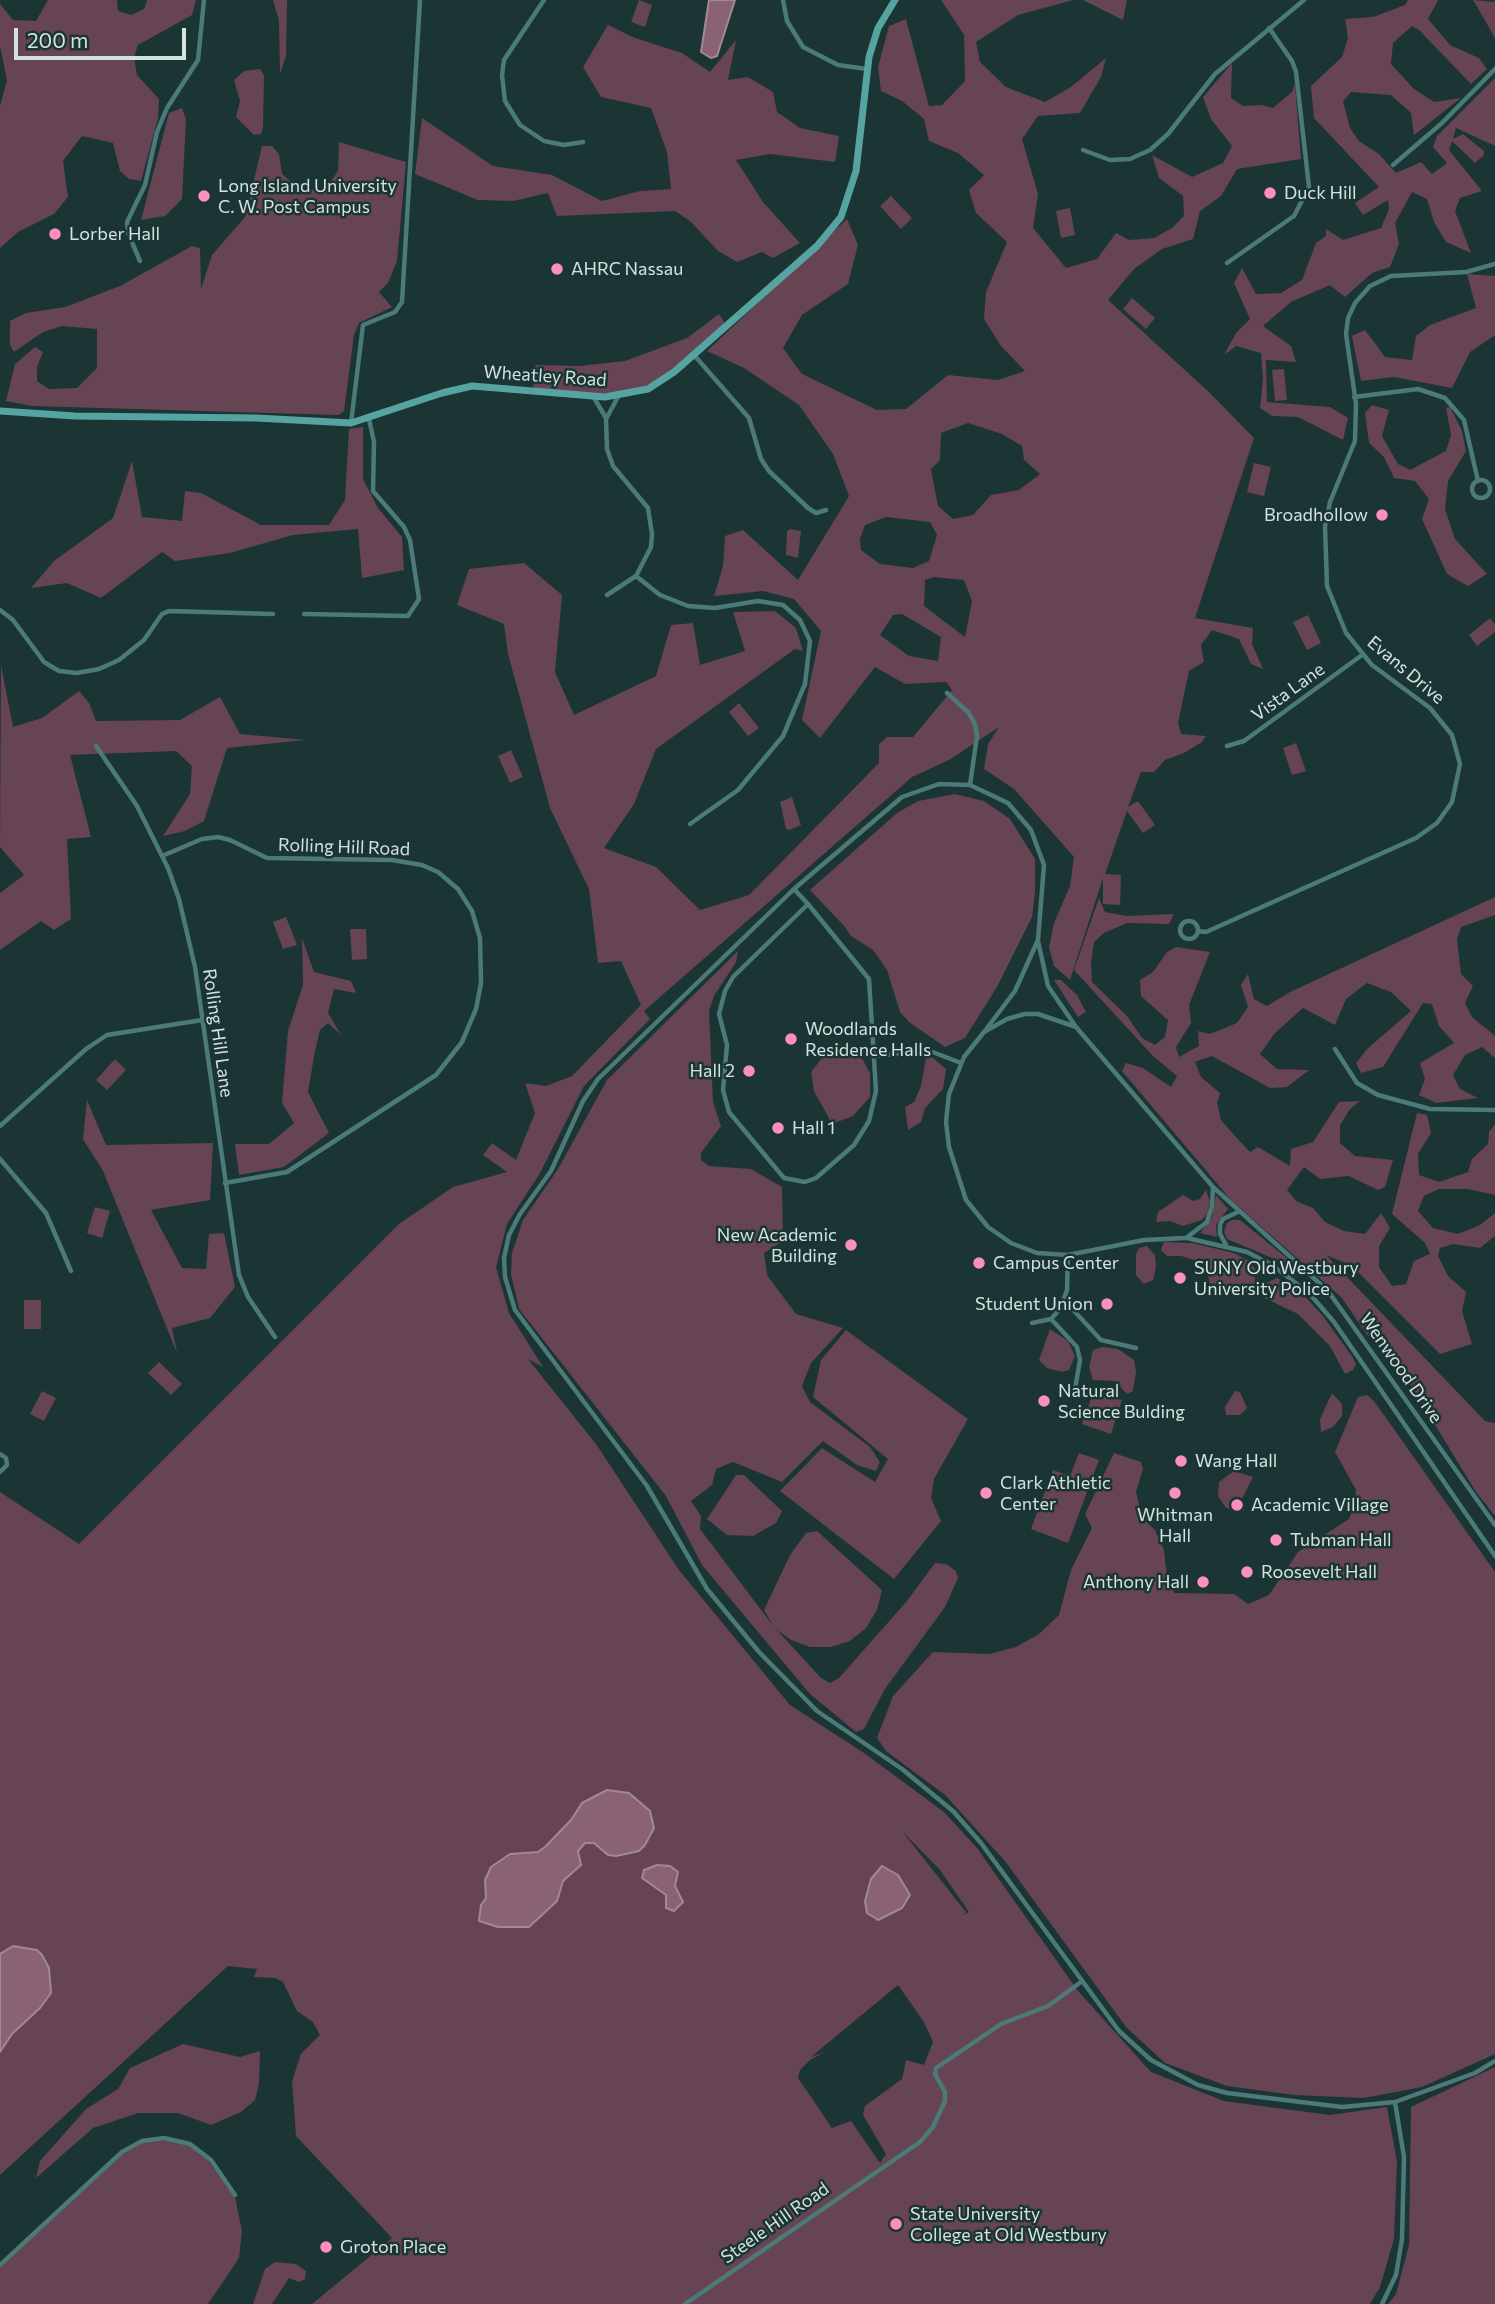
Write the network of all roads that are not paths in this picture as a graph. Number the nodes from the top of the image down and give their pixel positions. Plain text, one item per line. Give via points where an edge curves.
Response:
1 (204, 0) edge
2 (420, 0) edge
3 (544, 0) edge
4 (783, 0) edge
5 (895, 0) edge
6 (1304, 0) edge
7 (1269, 28) junction
8 (867, 69) junction
9 (1495, 69) edge
10 (583, 142) dead end
11 (1083, 150) dead end
12 (1393, 165) dead end
13 (139, 261) dead end
14 (1227, 263) dead end
15 (1495, 264) edge
16 (694, 354) junction
17 (593, 396) junction
18 (618, 397) junction
19 (1354, 397) junction
20 (0, 411) edge
21 (369, 419) junction
22 (606, 419) junction
23 (351, 423) junction
24 (1478, 481) dead end
25 (826, 510) dead end
26 (636, 576) junction
27 (607, 595) dead end
28 (0, 610) edge
29 (273, 614) dead end
30 (304, 614) dead end
31 (1362, 655) junction
32 (947, 693) dead end
33 (96, 746) dead end
34 (1227, 746) dead end
35 (970, 785) junction
36 (690, 824) dead end
37 (162, 856) junction
38 (794, 889) junction
39 (808, 904) junction
40 (1198, 931) junction
41 (1038, 940) junction
42 (202, 1020) junction
43 (1076, 1027) junction
44 (984, 1032) junction
45 (1335, 1049) dead end
46 (876, 1056) junction
47 (961, 1063) junction
48 (1495, 1110) edge
49 (0, 1126) edge
50 (0, 1159) edge
51 (225, 1183) junction
52 (1213, 1187) junction
53 (1238, 1212) junction
54 (1186, 1238) junction
55 (1226, 1245) junction
56 (1068, 1255) junction
57 (71, 1270) dead end
58 (1064, 1300) junction
59 (1051, 1320) junction
60 (1032, 1323) dead end
61 (275, 1337) dead end
62 (1136, 1348) dead end
63 (1074, 1395) dead end
64 (0, 1454) edge
65 (0, 1472) edge
66 (1495, 1525) edge
67 (1495, 1556) edge
68 (1081, 1982) junction
69 (1495, 2061) edge
70 (1395, 2102) junction
71 (235, 2195) dead end
72 (0, 2264) edge
73 (685, 2304) edge
74 (1382, 2304) edge

1 - 13 street via 198,60 167,108 145,185 127,222
2 - 23 street via 402,302 395,312 363,325
3 - 10 street via 504,60 505,101 520,125 544,141
4 - 8 street via 787,21 803,47 838,65
5 - 8 main road, Wheatley Road via 878,28
6 - 7 street
7 - 11 street via 1214,74 1150,150 1130,159 1110,160
7 - 14 street via 1296,72 1309,190 1294,216
8 - 16 main road, Wheatley Road via 856,171 841,217 817,246
9 - 12 street
15 - 19 street, Evans Drive via 1466,272 1391,276 1360,295 1346,328
16 - 18 main road, Wheatley Road via 657,384
16 - 25 street via 749,418 769,471 813,512
17 - 18 main road, Wheatley Road
17 - 21 main road, Wheatley Road via 472,386
17 - 22 street
18 - 22 street
19 - 24 street via 1418,389 1445,398 1465,422
19 - 31 street, Evans Drive via 1355,441 1330,502 1325,553 1327,586 1337,616
20 - 23 main road, Wheatley Road
21 - 23 main road, Wheatley Road
21 - 30 street via 374,442 373,491 410,540 419,599 408,616
22 - 26 street via 610,460 643,499 651,519 651,547
26 - 27 street
26 - 36 street via 660,595 688,606 715,608 758,601 783,605 800,620 810,641 805,684 783,736 738,790
28 - 29 street via 44,662 59,671 77,673 119,660 169,611
31 - 34 street, Vista Lane via 1244,741
31 - 40 street, Evans Drive via 1430,708 1449,729 1460,764 1452,802 1437,823 1416,838 1206,932
32 - 35 street via 975,724
33 - 37 street, Rolling Hill Lane via 137,806
35 - 38 street via 939,783 902,797
35 - 41 street via 1008,803 1038,844 1044,876
37 - 42 street, Rolling Hill Lane via 188,933
37 - 51 street, Rolling Hill Road via 218,837 267,859 392,860 422,865 458,889 472,911 480,938 481,983 476,1009 462,1042 436,1075 287,1172
38 - 39 street
38 - 68 street via 598,1079 551,1171 514,1224 504,1258 509,1297 657,1501 707,1589 759,1652 817,1711 954,1811
39 - 46 street via 869,979
39 - 46 street via 724,991 719,1014 727,1045 723,1090 729,1112 784,1178 804,1182 816,1178 854,1145 869,1121 875,1105
40 - 40 street, Evans Drive via 1190,921 1180,929 1188,939
41 - 43 street, Wenwood Drive via 1048,986
41 - 44 street via 1015,991
42 - 49 street via 121,1031 96,1041
42 - 51 street, Rolling Hill Lane
43 - 44 street via 1025,1014
43 - 52 street, Wenwood Drive
44 - 47 street
45 - 48 street via 1357,1083 1377,1095 1430,1109
46 - 47 street via 930,1052
47 - 56 street via 949,1094 946,1131 966,1200 988,1227 1011,1243 1037,1253
50 - 57 street via 46,1213
51 - 61 street, Rolling Hill Lane via 239,1275
52 - 53 street, Wenwood Drive
52 - 54 street via 1207,1222
53 - 55 street via 1220,1225
53 - 66 street, Wenwood Drive via 1328,1291
54 - 55 street
54 - 56 street via 1144,1240
55 - 67 street via 1272,1265 1321,1306
56 - 58 street
58 - 59 street
58 - 62 street via 1101,1340
59 - 60 street
59 - 63 street via 1077,1347 1080,1360
64 - 65 street via 7,1465
68 - 70 street via 1133,2045 1198,2085 1316,2106
68 - 73 street, Steele Hill Road via 1048,2006 1001,2024 936,2068 946,2096 933,2127 920,2142
69 - 70 street via 1475,2073
70 - 74 street via 1404,2157 1402,2239 1396,2275
71 - 72 street via 211,2160 190,2144 164,2137 142,2141 122,2152

